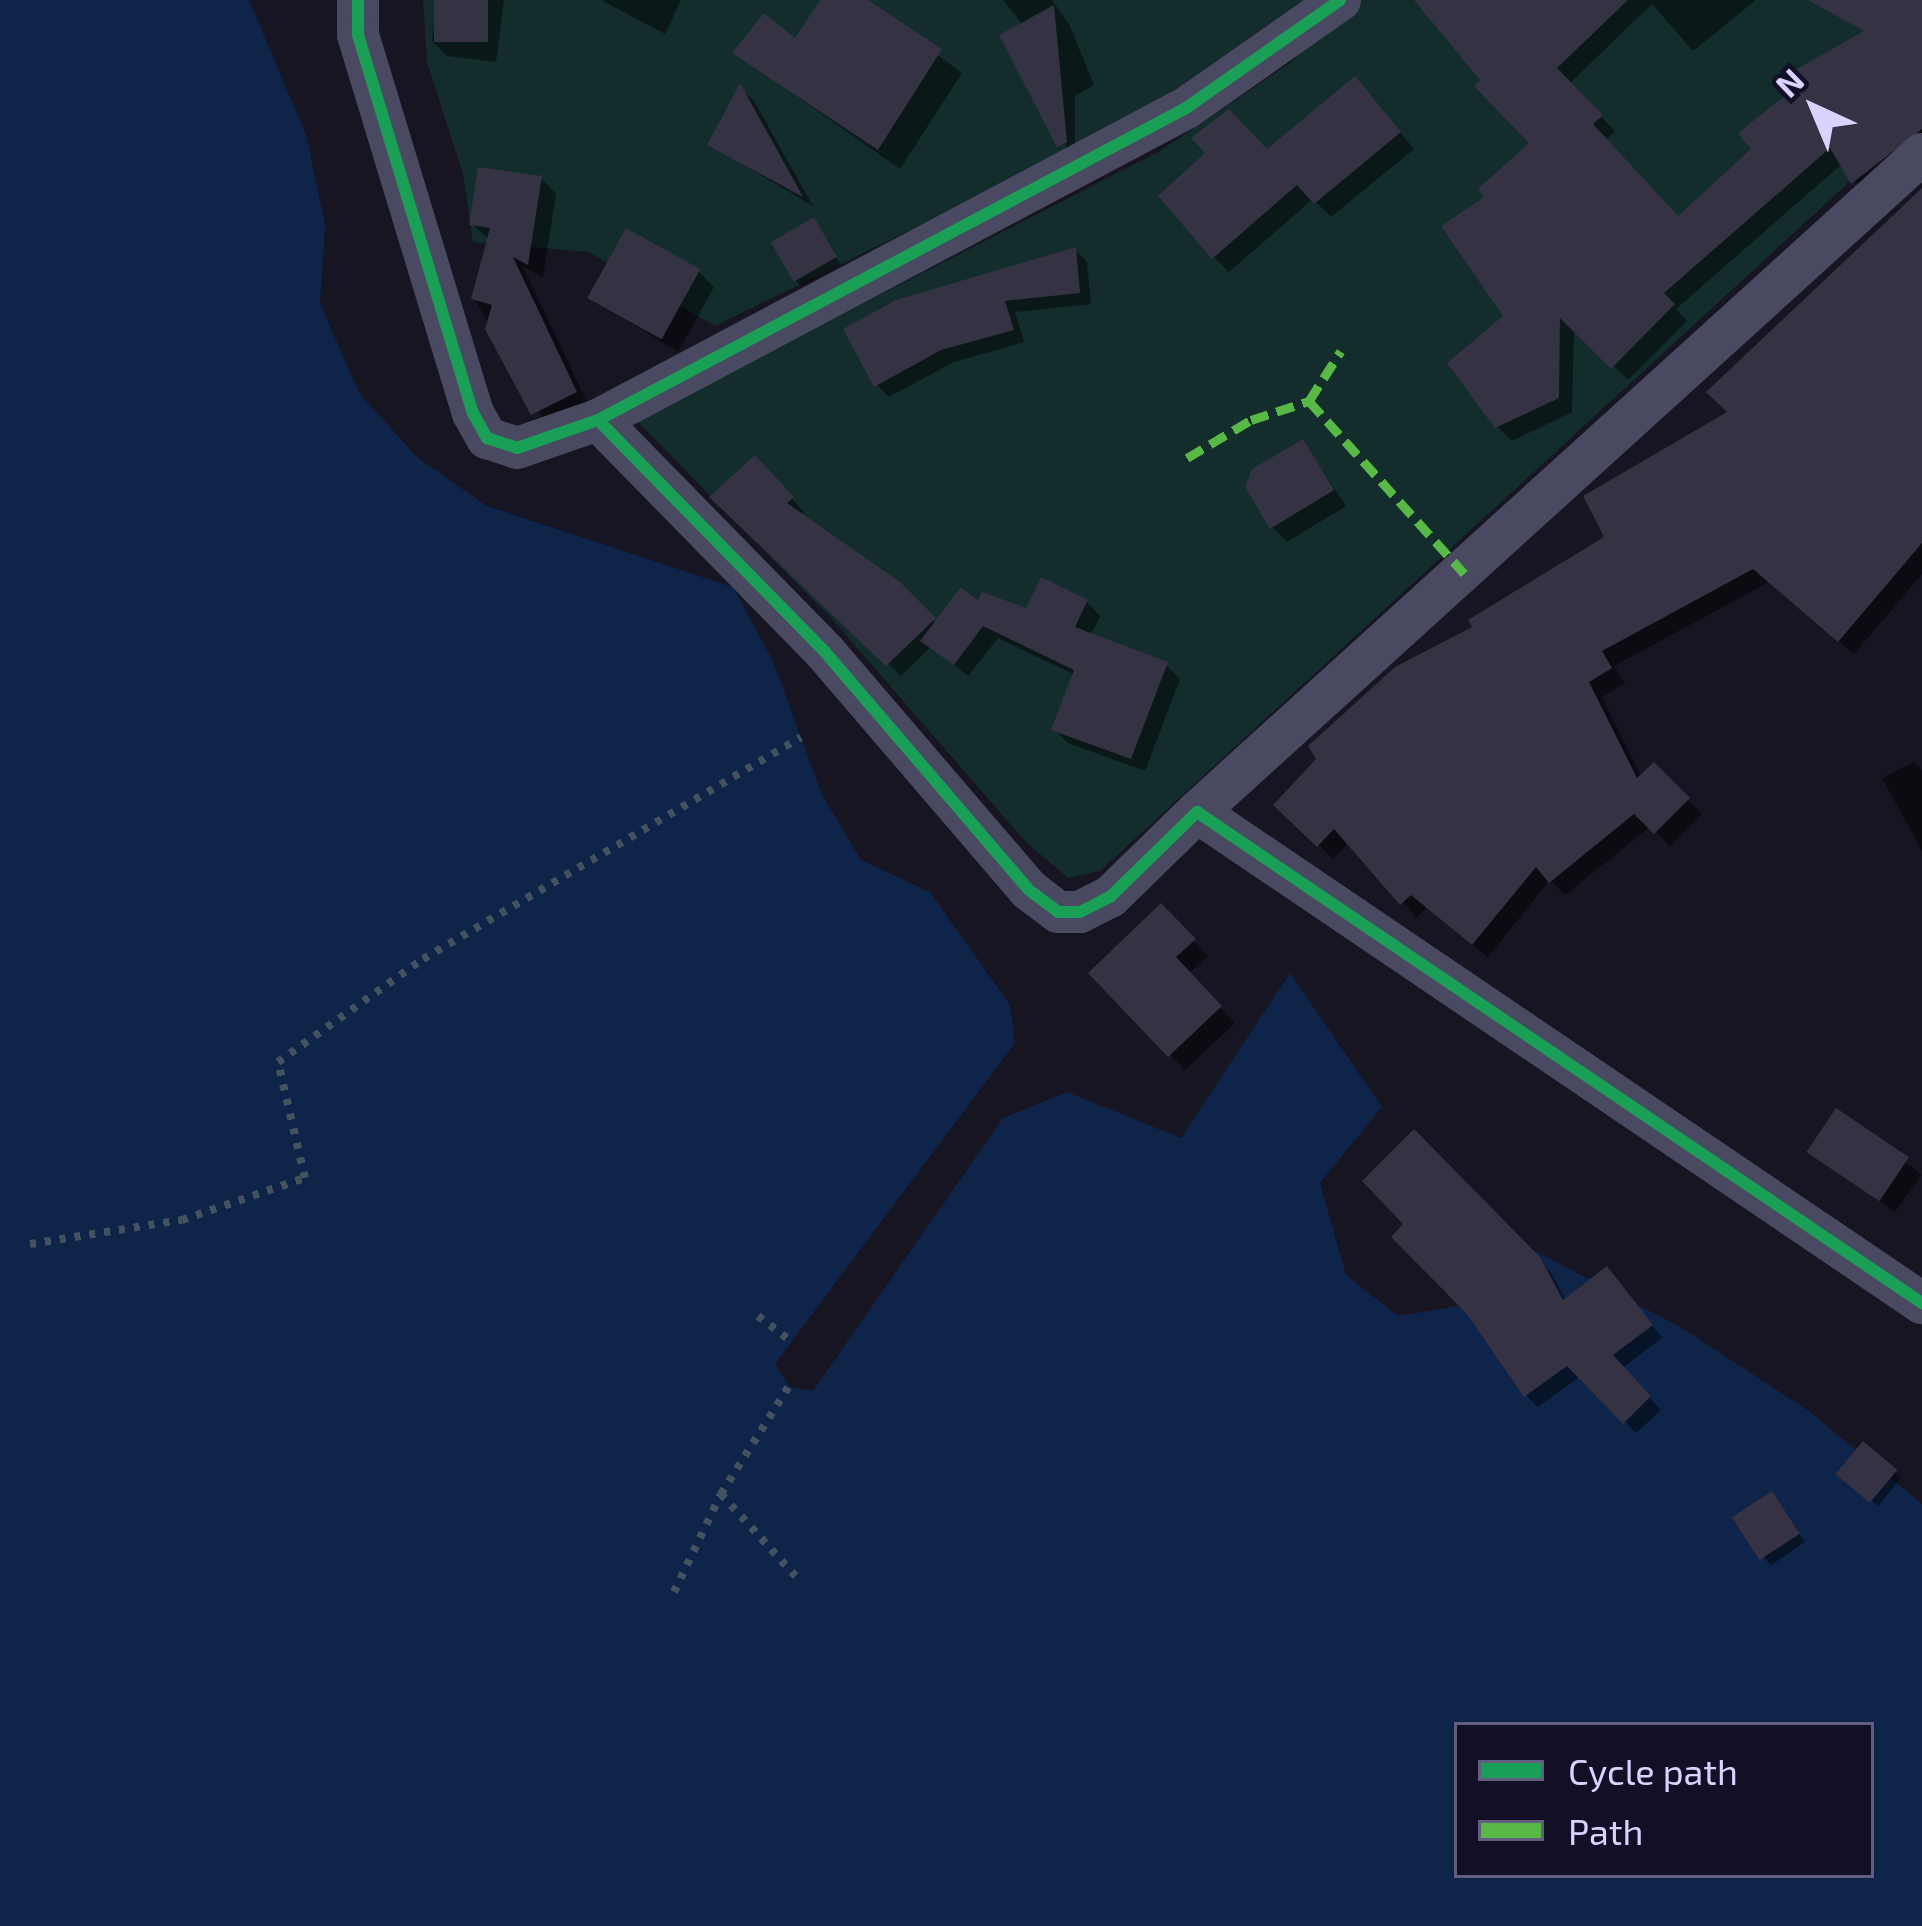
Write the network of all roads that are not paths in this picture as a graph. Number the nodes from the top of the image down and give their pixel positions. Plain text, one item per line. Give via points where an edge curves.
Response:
1 (358, 0) edge
2 (1340, 0) edge
3 (1922, 154) edge
4 (598, 420) junction
5 (1197, 812) junction
6 (1922, 1303) edge

1 - 4 street via 358,35 480,425 499,445 518,448
2 - 4 street via 1186,108
3 - 5 street
4 - 5 street via 824,652 1029,890 1058,912 1110,897
5 - 6 street

